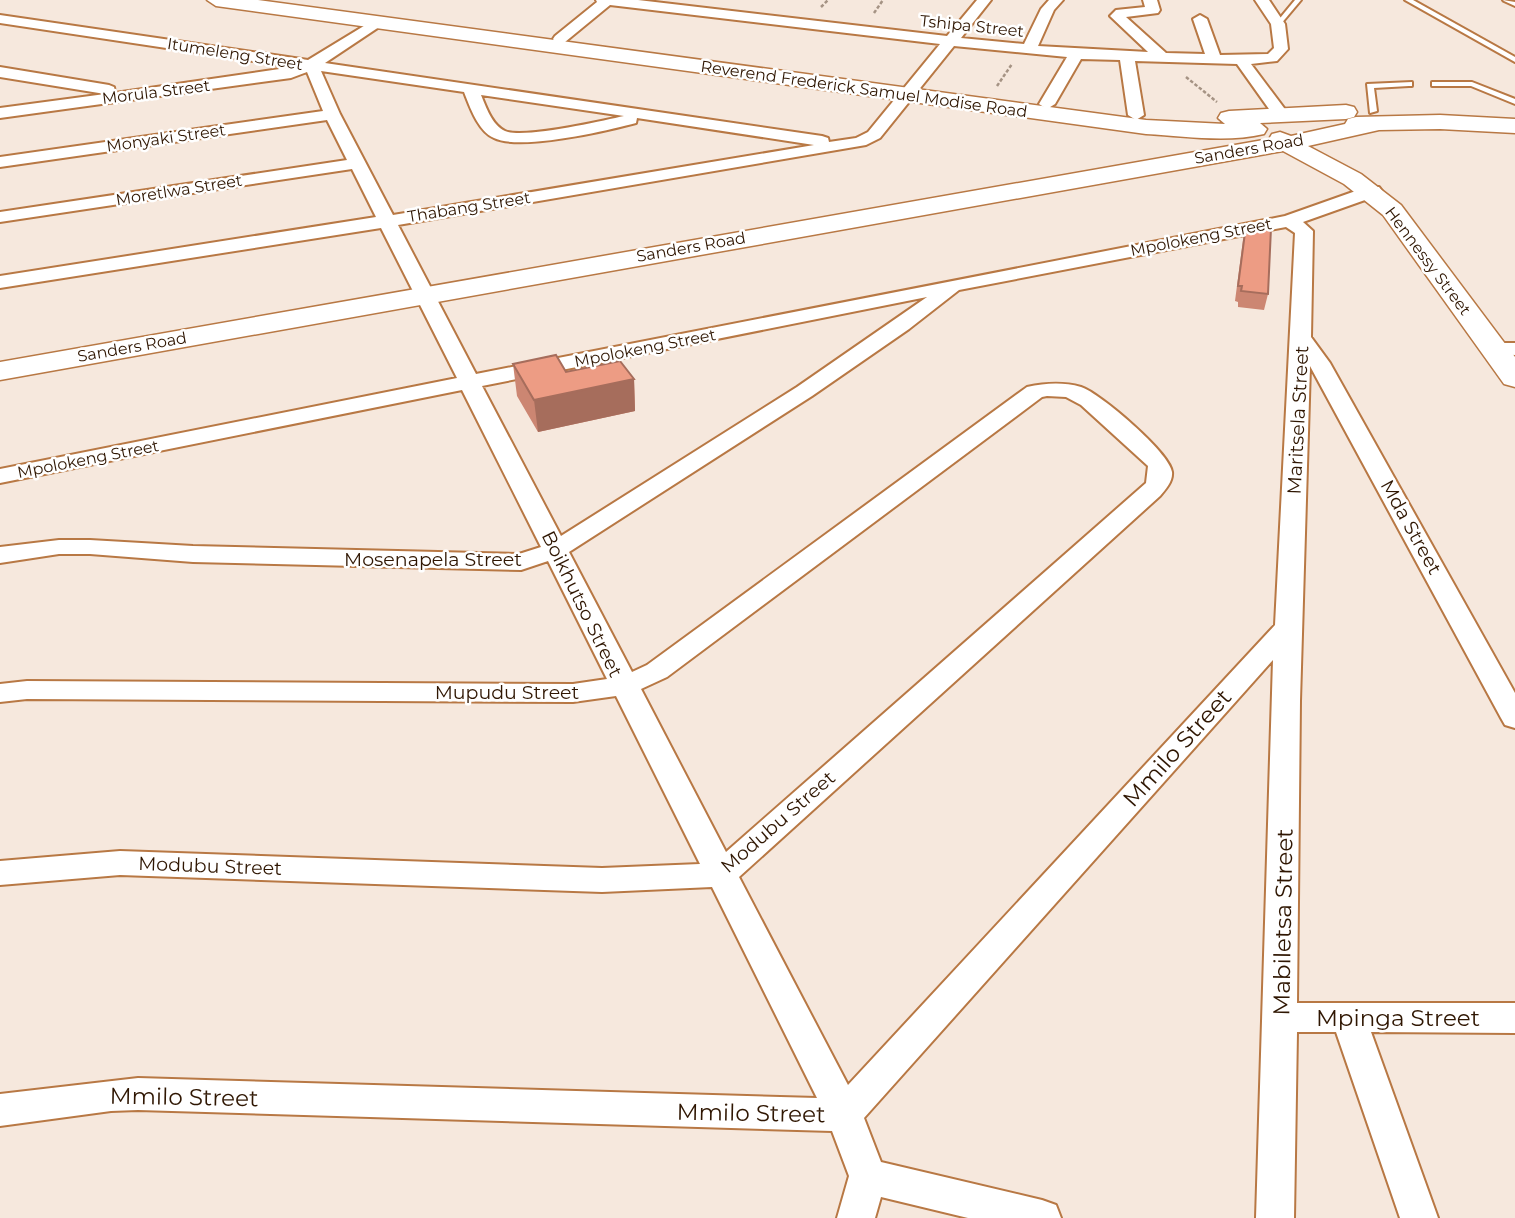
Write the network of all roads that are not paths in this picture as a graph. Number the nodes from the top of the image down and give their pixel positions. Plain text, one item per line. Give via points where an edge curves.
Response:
1 (216, 0) edge
2 (272, 0) edge
3 (606, 0) edge
4 (980, 0) edge
5 (1056, 0) edge
6 (1150, 0) edge
7 (1262, 0) edge
8 (1298, 0) edge
9 (1408, 0) edge
10 (1506, 0) edge
11 (1515, 4) edge
12 (0, 19) edge
13 (1200, 19) dead end
14 (377, 22) junction
15 (1278, 24) junction
16 (560, 39) junction
17 (951, 41) junction
18 (1025, 49) junction
19 (1076, 54) junction
20 (1126, 57) junction
21 (1161, 57) junction
22 (1214, 59) junction
23 (1241, 60) junction
24 (1515, 60) edge
25 (311, 65) junction
26 (0, 72) edge
27 (1409, 84) dead end
28 (1435, 84) dead end
29 (470, 89) junction
30 (911, 91) junction
31 (131, 95) junction
32 (1515, 102) edge
33 (1047, 104) junction
34 (0, 113) edge
35 (1515, 113) edge
36 (332, 114) junction
37 (1136, 115) junction
38 (654, 116) junction
39 (1377, 117) junction
40 (1275, 122) junction
41 (1515, 126) edge
42 (1168, 129) junction
43 (1345, 132) junction
44 (1287, 143) junction
45 (849, 145) junction
46 (1188, 151) junction
47 (0, 162) edge
48 (359, 163) junction
49 (1144, 167) junction
50 (1373, 191) junction
51 (0, 217) edge
52 (388, 221) junction
53 (1289, 222) junction
54 (0, 282) edge
55 (953, 287) junction
56 (424, 295) junction
57 (1302, 339) junction
58 (1504, 349) edge
59 (0, 371) edge
60 (1515, 379) edge
61 (471, 383) junction
62 (1084, 396) joint
63 (0, 476) edge
64 (555, 550) junction
65 (0, 555) edge
66 (1288, 627) junction
67 (623, 687) junction
68 (0, 693) edge
69 (1515, 718) edge
70 (0, 873) edge
71 (720, 875) junction
72 (1282, 1017) junction
73 (1348, 1017) junction
74 (1515, 1018) edge
75 (0, 1110) edge
76 (844, 1114) junction
77 (868, 1175) junction
78 (856, 1218) edge
79 (1042, 1218) edge
80 (1275, 1218) edge
81 (1419, 1218) edge

1 - 14 main road, Reverend Frederick Samuel Modise Road
2 - 16 main road, Reverend Frederick Samuel Modise Road
3 - 16 street
3 - 17 street, Tshipa Street
4 - 17 street, Thabang Street
5 - 18 street
6 - 21 street via 1153,10 1117,16
7 - 15 street
8 - 15 lane
9 - 24 lane
10 - 11 lane
12 - 25 street, Itumeleng Street
13 - 22 street
14 - 25 street
14 - 30 main road, Reverend Frederick Samuel Modise Road
15 - 23 street, Tshipa Street via 1281,49 1276,56
16 - 30 main road, Reverend Frederick Samuel Modise Road
17 - 18 street, Tshipa Street
17 - 30 street, Thabang Street
18 - 19 street, Tshipa Street
19 - 20 street, Tshipa Street
19 - 33 street
20 - 21 street, Tshipa Street
20 - 37 street
21 - 22 street, Tshipa Street
22 - 23 street, Tshipa Street
23 - 40 street
25 - 29 street, Itumeleng Street
25 - 31 street, Morula Street via 283,75
25 - 36 street, Boikhutso Street
26 - 31 street
27 - 39 lane via 1370,86
28 - 32 lane via 1472,84
29 - 38 street, Itumeleng Street
29 - 38 street, Itumeleng Street via 490,127 505,137
30 - 33 main road, Reverend Frederick Samuel Modise Road
30 - 42 main road, Reverend Frederick Samuel Modise Road
30 - 45 street, Thabang Street via 874,135
31 - 34 street, Morula Street
33 - 37 main road, Reverend Frederick Samuel Modise Road
35 - 39 main road, Reverend Frederick Samuel Modise Road via 1436,110
36 - 47 street, Monyaki Street
36 - 48 street, Boikhutso Street
37 - 40 main road, Reverend Frederick Samuel Modise Road
38 - 45 street, Itumeleng Street
39 - 40 main road, Reverend Frederick Samuel Modise Road
39 - 41 main road, Reverend Frederick Samuel Modise Road
39 - 43 main road, Sanders Road
40 - 42 main road, Reverend Frederick Samuel Modise Road
40 - 44 main road, Hennessy Street
40 - 46 main road
42 - 46 main road via 1187,140
43 - 44 main road, Sanders Road
43 - 50 main road
44 - 49 main road, Sanders Road
44 - 50 main road, Hennessy Street
45 - 52 street, Thabang Street
46 - 49 main road
48 - 51 street, Moretlwa Street
48 - 52 street, Boikhutso Street
49 - 56 main road, Sanders Road
50 - 53 street
50 - 58 main road, Hennessy Street
52 - 54 street, Thabang Street
52 - 56 street, Boikhutso Street
53 - 55 street, Mpolokeng Street
53 - 57 street, Maritsela Street via 1304,231
55 - 61 street, Mpolokeng Street via 568,369
55 - 64 street, Mosenapela Street via 894,331
56 - 59 main road, Sanders Road
56 - 61 street, Boikhutso Street
57 - 66 street, Maritsela Street
57 - 69 street, Mda Street via 1406,516
58 - 60 main road, Hennessy Street
61 - 63 street, Mpolokeng Street
61 - 64 street, Boikhutso Street
62 - 67 street, Mupudu Street via 1056,390 1035,392 657,671
62 - 71 street, Modubu Street via 1154,459 1161,474 1159,483
64 - 65 street, Mosenapela Street via 521,562 90,547
64 - 67 street, Boikhutso Street
66 - 72 street, Mabiletsa Street
66 - 76 street, Mmilo Street
67 - 68 street, Mupudu Street via 573,693
67 - 71 street, Boikhutso Street
70 - 71 street, Modubu Street via 120,863 602,880
71 - 76 street, Boikhutso Street
72 - 73 street, Mpinga Street
72 - 80 street, Mabiletsa Street
73 - 74 street, Mpinga Street
73 - 81 street
75 - 76 street, Mmilo Street via 138,1094
76 - 77 street, Boikhutso Street
77 - 78 street
77 - 79 street

